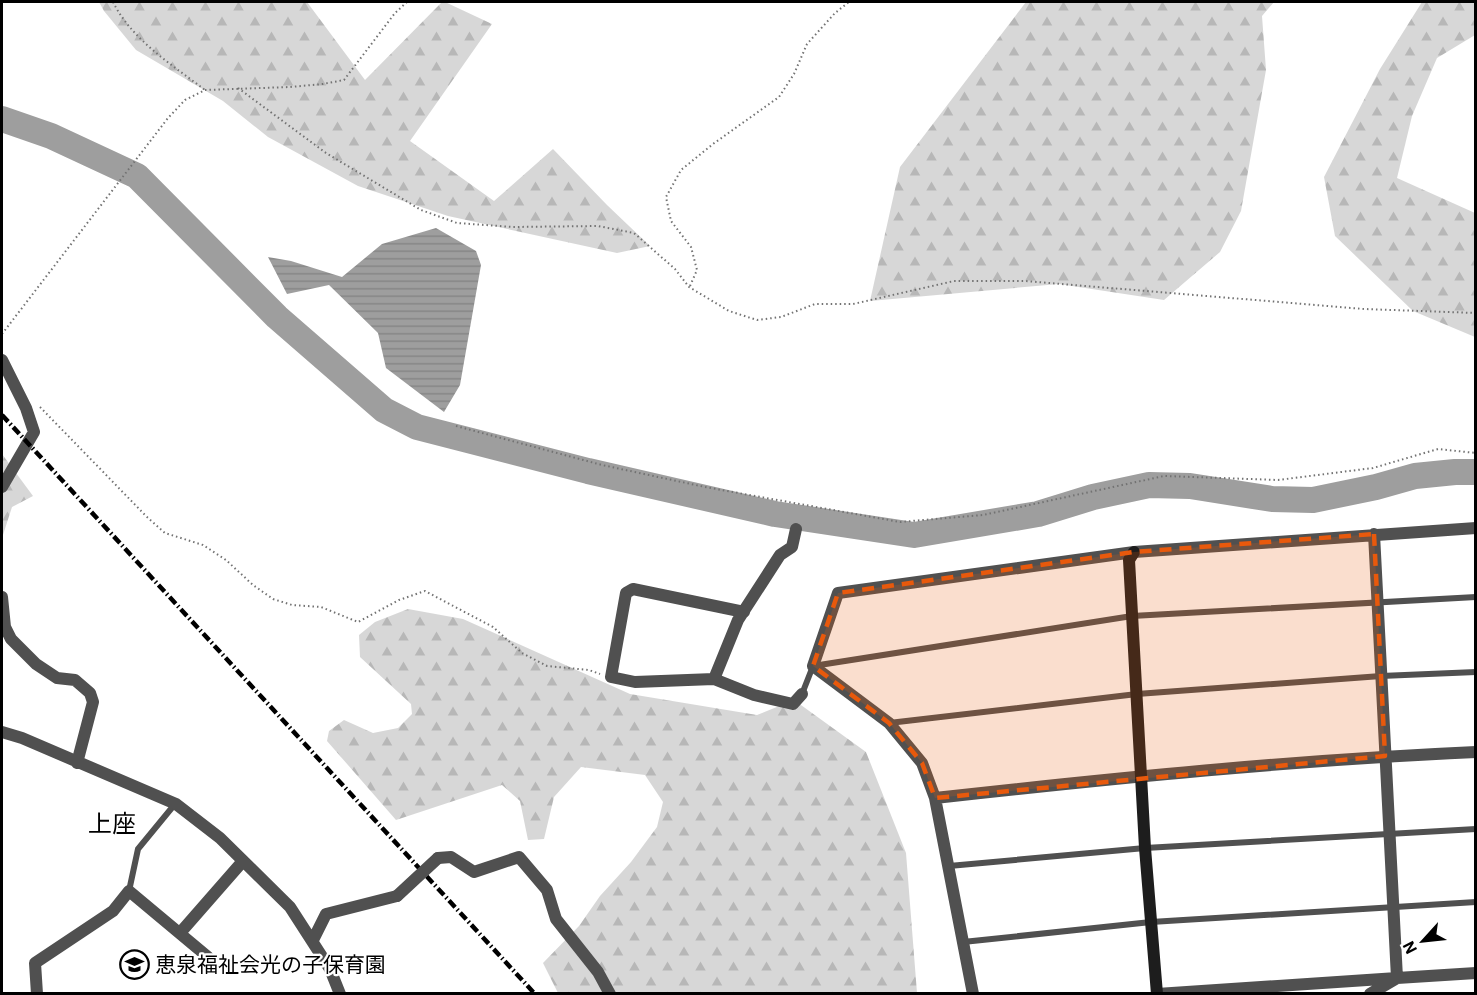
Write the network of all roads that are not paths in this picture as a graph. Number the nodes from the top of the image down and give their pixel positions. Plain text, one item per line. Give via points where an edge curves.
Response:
1 (2, 360) edge
2 (2, 487) edge
3 (1476, 528) edge
4 (796, 529) dead end
5 (1374, 534) junction
6 (1134, 552) junction
7 (2, 597) edge
8 (1476, 597) edge
9 (1377, 601) junction
10 (744, 612) junction
11 (1132, 616) junction
12 (813, 666) junction
13 (1476, 672) edge
14 (1381, 676) junction
15 (714, 679) junction
16 (802, 694) joint
17 (1137, 694) junction
18 (889, 723) junction
19 (2, 732) edge
20 (1476, 752) edge
21 (1386, 756) junction
22 (77, 763) junction
23 (1142, 775) junction
24 (934, 798) junction
25 (176, 804) junction
26 (1476, 829) edge
27 (1389, 834) junction
28 (1145, 848) junction
29 (243, 861) junction
30 (949, 866) junction
31 (129, 891) junction
32 (1476, 902) edge
33 (1394, 906) junction
34 (1151, 922) junction
35 (180, 933) junction
36 (314, 940) junction
37 (963, 942) junction
38 (208, 957) dead end
39 (1476, 973) edge
40 (1397, 978) junction
41 (37, 993) edge
42 (340, 993) edge
43 (610, 993) edge
44 (973, 993) edge
45 (1157, 993) edge
46 (1370, 993) edge

1 - 2 street via 34,432
3 - 5 street
4 - 10 street via 792,547 780,555
5 - 6 street
5 - 9 street
6 - 11 street via 1129,560
6 - 12 street via 838,593
7 - 22 street via 5,627 12,639 36,664 57,678 75,680 90,693 93,702
8 - 9 lane
9 - 11 lane
9 - 14 street
10 - 15 street
10 - 15 street via 633,589 626,593 611,677 635,682
11 - 12 lane
11 - 17 street
12 - 16 lane
12 - 18 street
13 - 14 lane
14 - 17 lane
14 - 21 street
15 - 16 street via 754,695 793,704
17 - 18 lane
17 - 23 street
18 - 24 street via 922,763
19 - 22 street
20 - 21 street
21 - 23 street
21 - 27 street
22 - 25 street
23 - 24 street
23 - 28 street
24 - 30 street
25 - 29 street
25 - 31 lane via 138,849
26 - 27 lane
27 - 28 lane
27 - 33 street
28 - 30 lane
28 - 34 street
29 - 35 street
29 - 36 street via 290,907
30 - 37 street
31 - 35 street
31 - 41 street via 113,911 35,963
32 - 33 lane
33 - 34 lane
33 - 40 street
34 - 37 lane
34 - 45 street
35 - 38 street
36 - 42 street
36 - 43 street, bridge via 326,914 397,896 438,858 451,857 474,872 519,857 547,890 556,919
37 - 44 street
39 - 40 street
40 - 45 street
40 - 46 street

